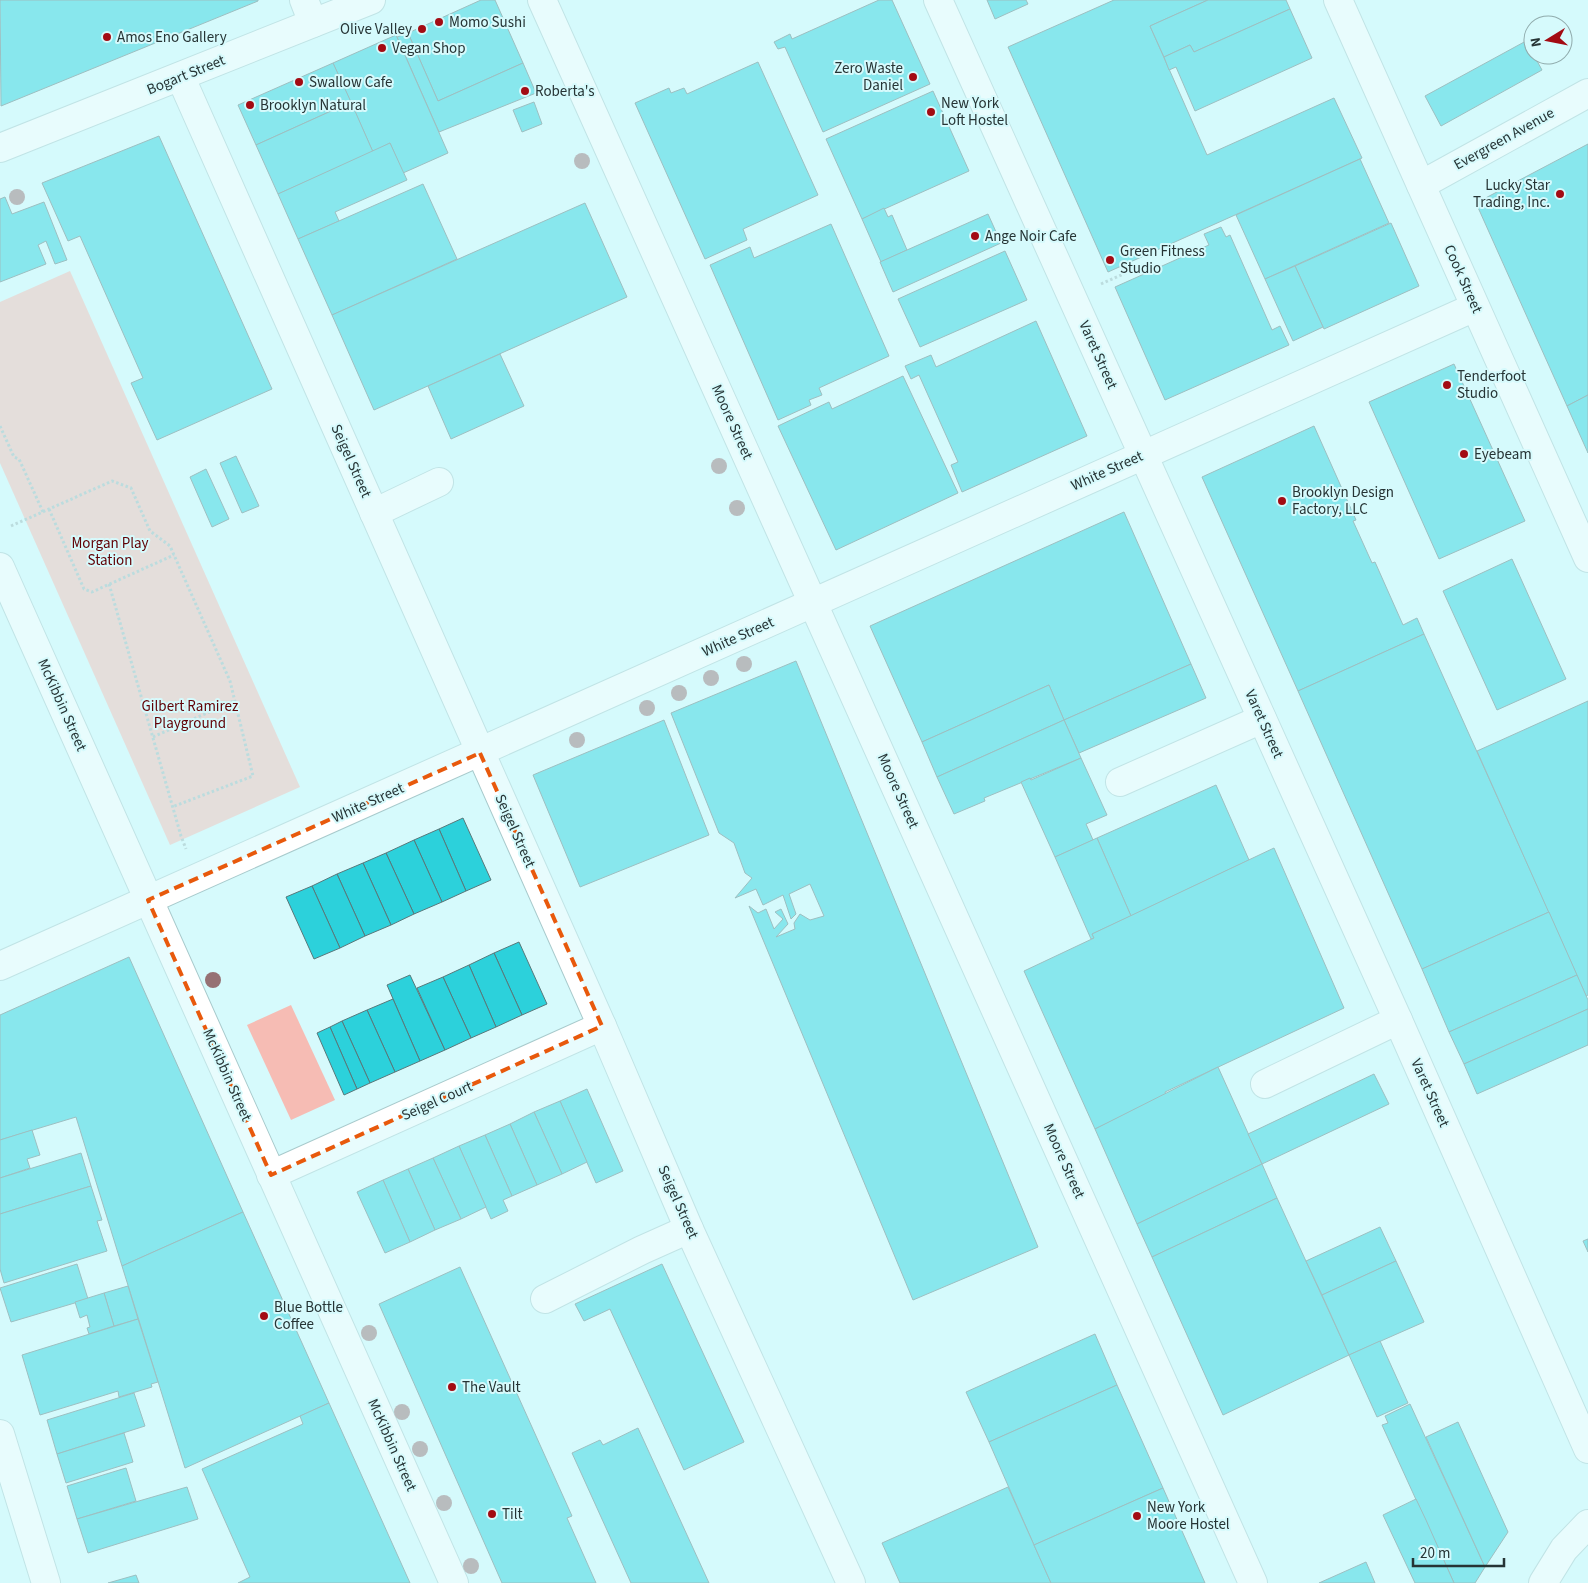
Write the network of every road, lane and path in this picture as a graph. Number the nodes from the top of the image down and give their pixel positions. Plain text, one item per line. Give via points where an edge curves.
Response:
1 (371, 0) edge
2 (542, 0) edge
3 (938, 0) edge
4 (1338, 0) edge
5 (309, 12) edge
6 (181, 78) junction
7 (1588, 93) edge
8 (0, 148) edge
9 (1421, 185) junction
10 (1146, 264) dead end
11 (1101, 284) dead end
12 (1475, 307) junction
13 (0, 426) edge
14 (1143, 456) junction
15 (439, 482) dead end
16 (49, 509) junction
17 (43, 512) junction
18 (374, 513) junction
19 (11, 526) dead end
20 (174, 555) junction
21 (1588, 558) edge
22 (0, 567) edge
23 (109, 584) junction
24 (813, 603) junction
25 (235, 700) junction
26 (1262, 719) junction
27 (153, 737) junction
28 (480, 753) junction
29 (1120, 782) dead end
30 (172, 807) junction
31 (186, 848) dead end
32 (148, 900) junction
33 (0, 966) edge
34 (1398, 1020) junction
35 (602, 1026) junction
36 (1265, 1084) dead end
37 (271, 1175) junction
38 (689, 1229) junction
39 (545, 1299) dead end
40 (0, 1434) edge
41 (1588, 1448) edge
42 (1588, 1524) edge
43 (46, 1583) edge
44 (454, 1583) edge
45 (851, 1583) edge
46 (1253, 1583) edge
47 (1543, 1583) edge

1 - 5 street, Bogart Street
2 - 24 street, Moore Street
3 - 14 street, Varet Street
4 - 9 street, Cook Street
5 - 6 street, Bogart Street
6 - 8 street, Bogart Street
6 - 18 street, Seigel Street
7 - 9 street, Evergreen Avenue
9 - 12 street, Cook Street
10 - 11 path
12 - 14 street, White Street
12 - 21 street, Cook Street
13 - 17 path
14 - 24 street, White Street
14 - 26 street, Varet Street
15 - 18 street
16 - 17 path
16 - 20 path via 112,481 131,488 150,531 170,546
16 - 23 path via 84,589 92,592
17 - 19 path
18 - 28 street, Seigel Street
20 - 23 path
20 - 25 path via 230,681
22 - 32 street, McKibbin Street
23 - 27 path
24 - 28 street, White Street
24 - 46 street, Moore Street
25 - 27 path
25 - 30 path via 253,776
26 - 29 street
26 - 34 street, Varet Street
27 - 30 path
28 - 32 street, White Street
28 - 35 street, Seigel Street
30 - 31 path
32 - 33 street, White Street
32 - 37 street, McKibbin Street
34 - 36 street
34 - 41 street, Varet Street
35 - 37 street, Seigel Court
35 - 38 street, Seigel Street
37 - 44 street, McKibbin Street
38 - 39 street
38 - 45 street, Seigel Street
40 - 43 street
42 - 47 street via 1564,1549

